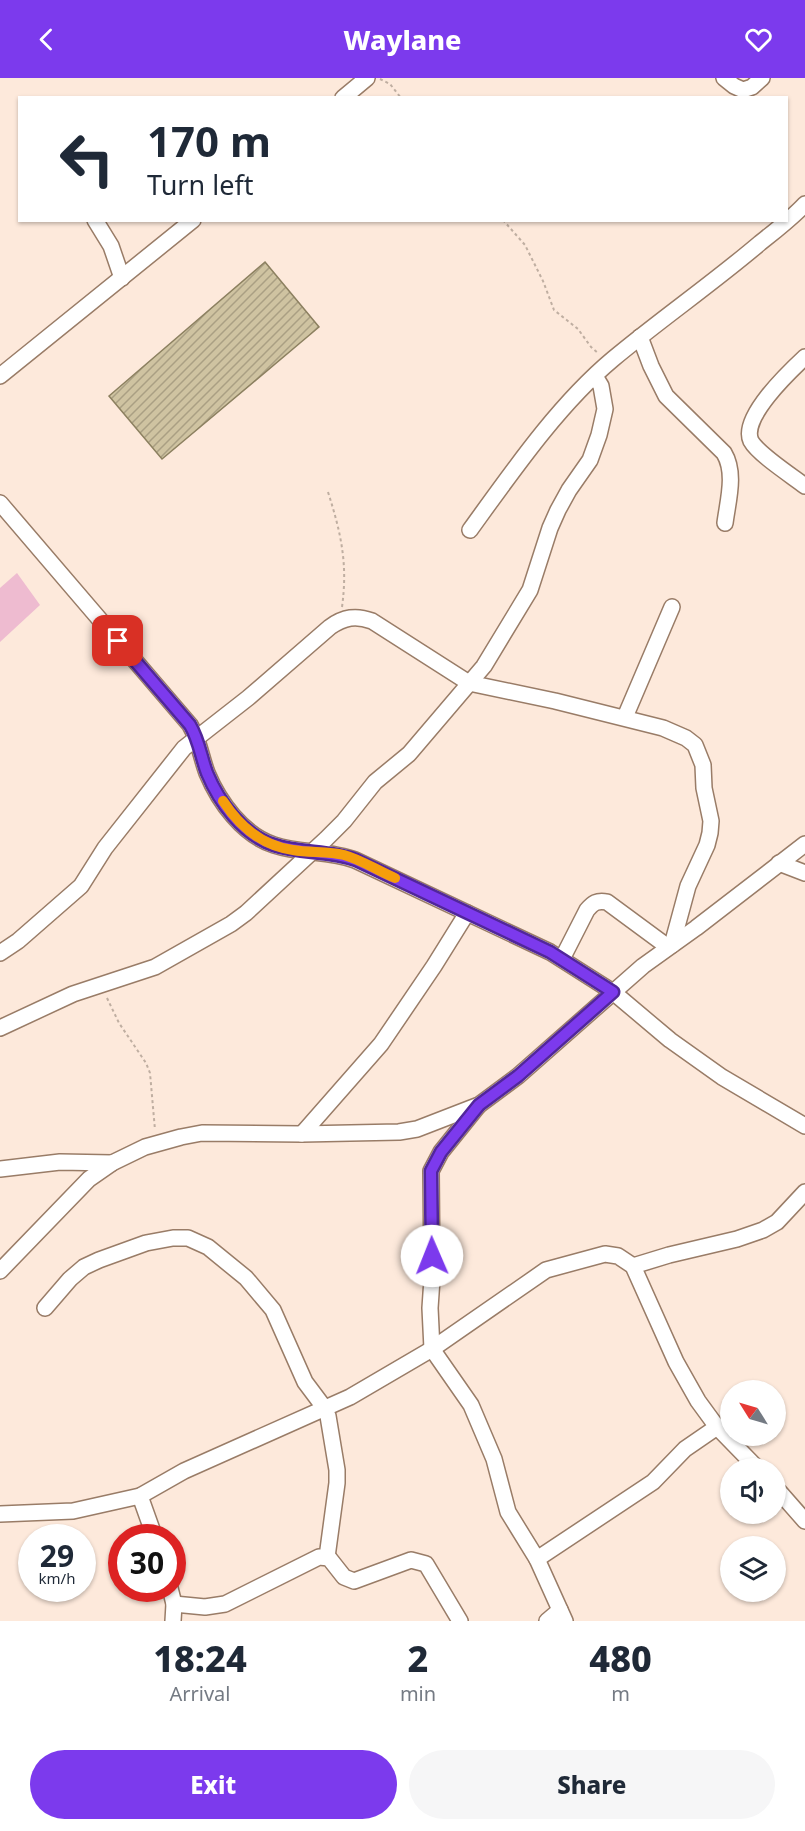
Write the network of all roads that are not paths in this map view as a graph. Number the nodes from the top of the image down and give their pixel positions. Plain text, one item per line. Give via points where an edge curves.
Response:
1 (367, 78) edge
2 (724, 78) edge
3 (762, 78) edge
4 (345, 96) edge
5 (805, 204) edge
6 (788, 219) edge
7 (96, 222) edge
8 (191, 222) edge
9 (784, 222) edge
10 (122, 278) junction
11 (640, 337) junction
12 (805, 357) edge
13 (0, 376) edge
14 (595, 376) junction
15 (805, 486) edge
16 (0, 503) edge
17 (725, 523) dead end
18 (470, 530) dead end
19 (672, 607) dead end
20 (469, 683) junction
21 (625, 717) junction
22 (197, 737) junction
23 (805, 844) edge
24 (312, 851) junction
25 (779, 863) junction
26 (805, 873) edge
27 (467, 913) junction
28 (670, 946) junction
29 (0, 953) edge
30 (562, 959) junction
31 (613, 992) junction
32 (0, 1028) edge
33 (479, 1105) junction
34 (805, 1126) edge
35 (302, 1134) junction
36 (112, 1163) junction
37 (0, 1169) edge
38 (805, 1192) edge
39 (633, 1266) junction
40 (0, 1271) edge
41 (45, 1308) dead end
42 (432, 1349) junction
43 (325, 1409) junction
44 (717, 1427) junction
45 (748, 1458) edge
46 (140, 1496) junction
47 (786, 1499) edge
48 (0, 1514) edge
49 (805, 1521) edge
50 (150, 1524) edge
51 (327, 1557) junction
52 (537, 1559) junction
53 (174, 1604) joint
54 (562, 1616) edge
55 (173, 1621) edge
56 (460, 1621) edge
57 (547, 1621) edge

1 - 4 street
2 - 3 street via 743,90
5 - 6 street
7 - 10 street via 111,246
8 - 10 street
9 - 11 street
10 - 13 street
11 - 14 street
11 - 17 street via 666,396 730,463
12 - 15 street via 773,389 753,418 750,440
14 - 18 street via 516,467
14 - 20 street via 606,409 590,459 558,510 527,596 488,660
16 - 22 street
19 - 21 street
20 - 21 street
20 - 22 street via 372,621 348,617 338,621
20 - 24 street via 409,754 375,782 344,822
21 - 28 street via 686,738 695,745 703,765 710,833 688,886
22 - 24 street via 212,783 245,829 272,845
22 - 29 street via 118,830 81,886
23 - 25 street
24 - 27 street via 356,860
24 - 32 street via 231,924 154,967 73,994
25 - 26 street
25 - 28 street
27 - 30 street
27 - 35 street via 381,1044
28 - 30 street via 607,902 598,901 588,910
28 - 31 street
30 - 31 street
31 - 33 street
31 - 34 street via 722,1077
33 - 35 street via 399,1132
33 - 42 street via 441,1152 431,1171
35 - 36 street via 202,1133 159,1143
36 - 37 street via 60,1162
36 - 40 street via 69,1198
38 - 39 street via 763,1230
39 - 42 street via 618,1256 605,1254 546,1270
39 - 44 street via 676,1362
41 - 43 street via 84,1267 146,1243 188,1238 208,1247 263,1296 305,1382
42 - 43 street
42 - 52 street via 471,1405 499,1472 508,1512
43 - 46 street via 184,1471
43 - 51 street via 337,1470
44 - 45 street
44 - 52 street via 691,1444 653,1482
46 - 48 street via 73,1510
46 - 50 street
47 - 49 street
51 - 53 street via 319,1557 225,1604
51 - 56 street via 346,1579 354,1581 411,1560 422,1562
52 - 54 street
53 - 55 street
54 - 57 street

